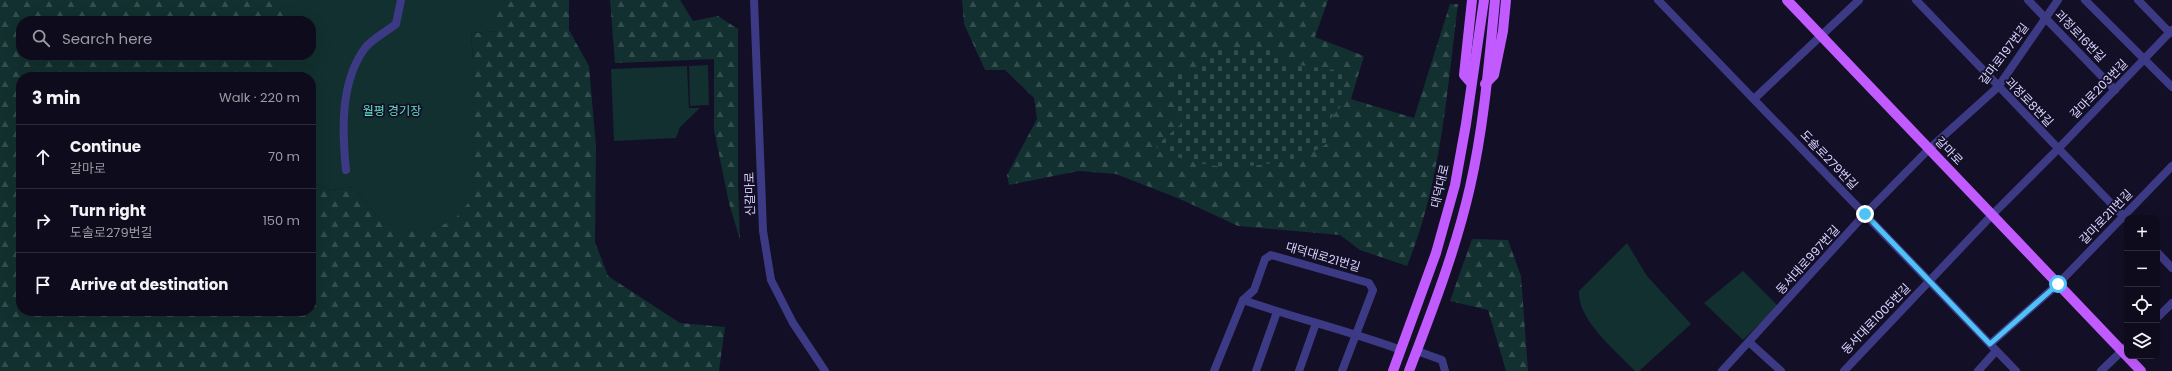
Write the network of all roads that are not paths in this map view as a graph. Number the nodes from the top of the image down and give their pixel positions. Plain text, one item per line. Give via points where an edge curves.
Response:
1 (401, 0) edge
2 (754, 0) edge
3 (1472, 0) edge
4 (1484, 0) edge
5 (1495, 0) edge
6 (1506, 0) edge
7 (1658, 0) edge
8 (1787, 0) edge
9 (1859, 0) edge
10 (1916, 0) edge
11 (2028, 0) edge
12 (2058, 0) edge
13 (2084, 0) edge
14 (2138, 0) edge
15 (2046, 18) junction
16 (2171, 31) edge
17 (1822, 37) junction
18 (2144, 59) junction
19 (1471, 83) junction
20 (1486, 84) junction
21 (1998, 87) junction
22 (2172, 87) edge
23 (2115, 90) junction
24 (1754, 100) junction
25 (1929, 149) junction
26 (2058, 149) junction
27 (2172, 166) edge
28 (346, 170) dead end
29 (1865, 214) junction
30 (1992, 215) junction
31 (2128, 215) edge
32 (2124, 217) edge
33 (2124, 219) edge
34 (2160, 255) edge
35 (2172, 268) edge
36 (1929, 281) junction
37 (2058, 284) junction
38 (1243, 300) junction
39 (2172, 303) edge
40 (1278, 312) junction
41 (2160, 315) edge
42 (1316, 323) junction
43 (1355, 333) junction
44 (1749, 342) junction
45 (1993, 348) junction
46 (2124, 349) edge
47 (1401, 350) junction
48 (1416, 351) junction
49 (2132, 359) edge
50 (825, 371) edge
51 (1214, 371) edge
52 (1256, 371) edge
53 (1299, 371) edge
54 (1342, 371) edge
55 (1393, 371) edge
56 (1409, 371) edge
57 (1445, 371) edge
58 (1722, 371) edge
59 (1781, 371) edge
60 (1844, 371) edge
61 (1978, 371) edge
62 (2016, 371) edge
63 (2101, 371) edge
64 (2141, 371) edge

1 - 28 street via 396,24 365,48 354,69 344,108
2 - 50 street, 신갈마로 via 763,232 771,280 793,323
3 - 19 main road via 1464,75
4 - 19 main road, 대덕대로
5 - 20 main road
6 - 20 main road via 1494,75
7 - 24 street, 도솔로279번길
8 - 17 main road, 갈마로
9 - 17 street
10 - 21 street, 괴정로8번길
11 - 15 street, 괴정로16번길
12 - 15 street, 갈마로197번길
13 - 18 street
14 - 16 street
15 - 21 street, 갈마로197번길
15 - 23 street, 괴정로16번길
16 - 18 street, 갈마로203번길
17 - 24 street
17 - 25 main road, 갈마로
18 - 22 street
18 - 23 street, 갈마로203번길
19 - 47 main road, 대덕대로 via 1455,185 1436,253
20 - 48 main road via 1482,124 1470,187 1450,257
21 - 25 street, 갈마로197번길
21 - 26 street, 괴정로8번길
23 - 26 street, 갈마로203번길
24 - 29 street, 도솔로279번길
25 - 29 street, 동서대로997번길
25 - 30 main road, 갈마로
26 - 30 street, 갈마로203번길
26 - 32 street, 괴정로8번길
27 - 31 street, 갈마로211번길
29 - 36 street, 도솔로279번길
29 - 44 street, 동서대로997번길
30 - 36 street, 동서대로1005번길
30 - 37 main road, 갈마로
33 - 37 street, 갈마로211번길
34 - 35 street
36 - 45 street, 도솔로279번길
36 - 60 street, 동서대로1005번길
37 - 45 street
37 - 46 main road, 갈마로
38 - 40 street
38 - 43 street, 대덕대로21번길 via 1254,290 1265,259 1271,255 1369,283 1373,290
38 - 51 street
39 - 41 street
40 - 42 street
40 - 52 street
42 - 43 street
42 - 53 street
43 - 47 street
43 - 54 street, 대덕대로21번길
44 - 58 street, 동서대로997번길
44 - 59 street
45 - 61 street
45 - 62 street, 도솔로279번길
46 - 63 street
47 - 55 main road, 대덕대로
48 - 56 main road
48 - 57 street via 1442,360
49 - 64 main road, 갈마로

